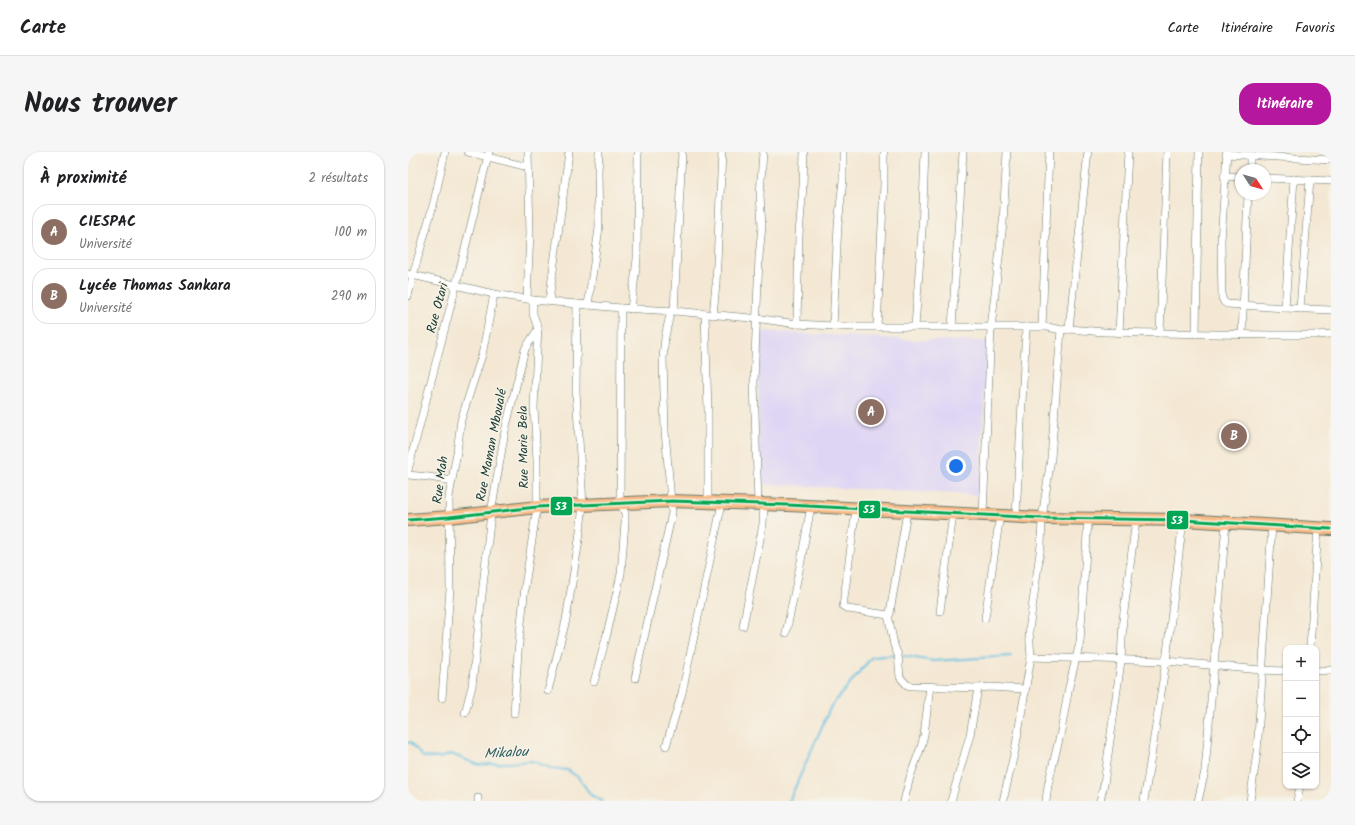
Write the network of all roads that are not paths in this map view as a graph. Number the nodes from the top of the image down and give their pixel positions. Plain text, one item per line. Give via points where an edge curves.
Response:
1 (444, 152) edge
2 (468, 152) edge
3 (528, 152) edge
4 (569, 152) edge
5 (599, 152) edge
6 (638, 152) edge
7 (682, 152) edge
8 (722, 152) edge
9 (762, 152) edge
10 (804, 152) edge
11 (843, 152) edge
12 (884, 152) edge
13 (925, 152) edge
14 (963, 152) edge
15 (1007, 152) edge
16 (1050, 152) edge
17 (1088, 152) edge
18 (1128, 152) edge
19 (1167, 152) edge
20 (1199, 152) edge
21 (1226, 153) edge
22 (488, 154) edge
23 (1250, 156) junction
24 (1331, 160) edge
25 (1250, 164) edge
26 (528, 167) junction
27 (1224, 176) junction
28 (1235, 177) edge
29 (1271, 178) edge
30 (1294, 179) junction
31 (1310, 180) junction
32 (1331, 181) edge
33 (1248, 200) edge
34 (410, 275) edge
35 (456, 286) junction
36 (494, 294) junction
37 (408, 296) edge
38 (530, 299) junction
39 (549, 301) junction
40 (576, 304) junction
41 (588, 305) junction
42 (1243, 305) junction
43 (621, 308) junction
44 (1286, 308) junction
45 (631, 309) junction
46 (1300, 309) junction
47 (672, 310) junction
48 (1331, 310) edge
49 (705, 314) junction
50 (713, 315) junction
51 (756, 318) junction
52 (797, 324) junction
53 (833, 326) junction
54 (876, 327) junction
55 (915, 327) junction
56 (1026, 327) junction
57 (1042, 327) junction
58 (538, 328) junction
59 (952, 328) junction
60 (991, 328) junction
61 (1069, 329) junction
62 (1061, 330) junction
63 (1119, 333) junction
64 (1160, 333) junction
65 (1196, 334) junction
66 (1331, 334) edge
67 (1242, 335) junction
68 (408, 470) edge
69 (408, 475) edge
70 (452, 481) junction
71 (672, 501) junction
72 (620, 503) junction
73 (708, 503) junction
74 (722, 504) junction
75 (583, 505) junction
76 (761, 505) junction
77 (811, 506) junction
78 (537, 507) junction
79 (856, 509) junction
80 (907, 512) junction
81 (491, 513) junction
82 (952, 514) junction
83 (984, 514) junction
84 (1000, 515) junction
85 (1016, 516) junction
86 (449, 517) junction
87 (1042, 518) junction
88 (1088, 519) junction
89 (408, 520) edge
90 (1136, 520) junction
91 (1183, 520) junction
92 (1226, 523) junction
93 (1272, 525) junction
94 (1318, 528) junction
95 (1331, 529) edge
96 (940, 611) dead end
97 (888, 615) junction
98 (985, 618) dead end
99 (743, 626) dead end
100 (786, 633) dead end
101 (1310, 645) edge
102 (1030, 657) junction
103 (1077, 659) junction
104 (1121, 661) junction
105 (1166, 662) junction
106 (1215, 665) junction
107 (1262, 670) junction
108 (1331, 670) edge
109 (1283, 671) edge
110 (1319, 671) edge
111 (635, 678) dead end
112 (594, 682) dead end
113 (930, 686) junction
114 (978, 688) junction
115 (1025, 689) junction
116 (548, 691) dead end
117 (442, 698) dead end
118 (465, 713) dead end
119 (514, 713) dead end
120 (666, 746) dead end
121 (1299, 789) edge
122 (904, 801) edge
123 (951, 801) edge
124 (1003, 801) edge
125 (1046, 801) edge
126 (1100, 801) edge
127 (1144, 801) edge
128 (1198, 801) edge
129 (1250, 801) edge
130 (1297, 801) edge

1 - 34 street via 434,202
2 - 22 street
3 - 26 street, Rue Marie Bela
4 - 39 street
5 - 41 street via 599,228
6 - 45 street via 637,260
7 - 47 street
8 - 50 street
9 - 51 street via 762,226
10 - 52 street
11 - 53 street
12 - 54 street
13 - 55 street
14 - 59 street
15 - 60 street via 1003,223
16 - 57 street
17 - 61 street
18 - 63 street
19 - 64 street
20 - 65 street
21 - 23 street
21 - 27 street
22 - 26 street
22 - 35 street, Rue Otari
23 - 24 street
23 - 25 street
26 - 38 street, Rue Marie Bela
27 - 28 street
27 - 42 street via 1222,298 1227,304
29 - 30 street
30 - 31 street
30 - 44 street
31 - 32 street
31 - 46 street
33 - 42 street
34 - 35 street
34 - 37 street
35 - 36 street
35 - 68 street, Rue Otari
36 - 38 street
36 - 70 street, Rue Mah via 482,355 461,420
38 - 39 street
38 - 58 street, Rue Marie Bela
39 - 40 street
40 - 41 street
40 - 75 street via 576,391
41 - 43 street
42 - 44 street
42 - 67 street
43 - 45 street
43 - 72 street
44 - 46 street
45 - 47 street
46 - 48 street
47 - 49 street
47 - 71 street via 663,358 665,431
49 - 50 street
49 - 73 street
50 - 51 street
51 - 52 street
51 - 76 street via 754,382
52 - 53 street
53 - 54 street
54 - 55 street
55 - 59 street
56 - 57 street
56 - 60 street
56 - 85 street
57 - 62 street
58 - 78 street, Rue Marie Bela via 534,407
58 - 81 street, Rue Maman Mboualé via 525,349 521,362 505,431
59 - 60 street
60 - 83 street
61 - 62 street
61 - 63 street
62 - 87 street via 1051,458
63 - 64 street
64 - 65 street
65 - 67 street
66 - 67 street
69 - 70 street
70 - 86 street, Rue Mah
71 - 72 highway
71 - 73 highway
71 - 111 street via 670,528
72 - 75 highway
72 - 112 street via 625,513 621,574
73 - 74 highway
74 - 76 highway
74 - 120 street via 682,693
75 - 78 highway
75 - 116 street via 566,620
76 - 77 highway
76 - 99 street via 763,524
77 - 79 highway
77 - 100 street
78 - 81 highway
78 - 119 street, Rue Marie Bela via 524,600
79 - 80 highway
79 - 97 street via 843,606
80 - 82 highway
80 - 97 street
81 - 86 highway
81 - 118 street, Rue Maman Mboualé via 472,686
82 - 83 highway
82 - 96 street
83 - 84 highway
84 - 85 highway
84 - 98 street
85 - 87 highway
86 - 89 highway
86 - 117 street, Rue Mah via 450,589
87 - 88 highway
87 - 102 street via 1041,545 1029,630
88 - 90 highway
88 - 103 street
90 - 91 highway
90 - 104 street via 1123,619
91 - 92 highway
91 - 105 street
92 - 93 highway
92 - 106 street
93 - 94 highway
93 - 107 street
94 - 95 highway
94 - 101 street
97 - 113 street via 898,655 900,677 907,685
102 - 103 street
102 - 115 street
103 - 104 street
103 - 125 street
104 - 105 street
104 - 126 street
105 - 106 street
105 - 127 street
106 - 107 street
106 - 128 street via 1205,771
107 - 109 street
107 - 129 street via 1257,752
108 - 110 street
113 - 114 street
113 - 122 street via 924,735
114 - 115 street
114 - 123 street via 970,736
115 - 124 street
121 - 130 street

